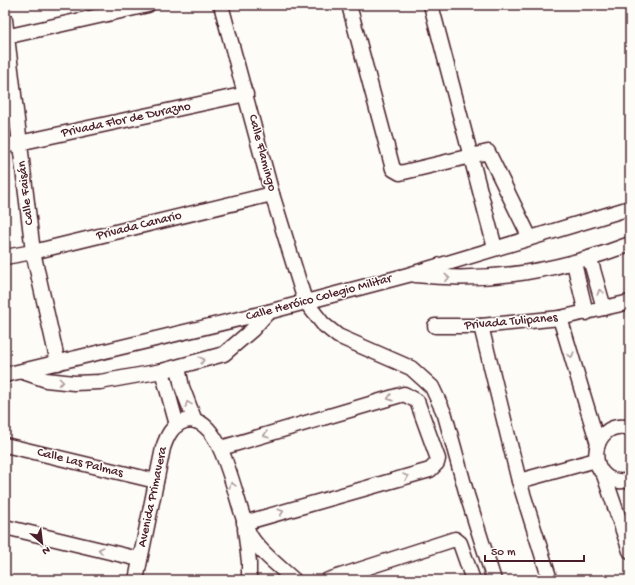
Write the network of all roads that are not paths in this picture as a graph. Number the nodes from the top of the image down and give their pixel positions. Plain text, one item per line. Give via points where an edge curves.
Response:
1 (148, 5) edge
2 (221, 5) edge
3 (349, 5) edge
4 (431, 5) edge
5 (5, 20) edge
6 (6, 37) edge
7 (246, 94) junction
8 (20, 143) junction
9 (5, 146) edge
10 (471, 157) junction
11 (272, 194) junction
12 (630, 208) edge
13 (530, 238) junction
14 (630, 244) edge
15 (495, 248) junction
16 (33, 252) junction
17 (5, 257) edge
18 (590, 259) junction
19 (574, 263) junction
20 (408, 275) junction
21 (305, 302) junction
22 (630, 302) edge
23 (604, 308) junction
24 (268, 312) junction
25 (586, 313) junction
26 (560, 318) junction
27 (435, 326) dead end
28 (481, 326) junction
29 (58, 363) junction
30 (178, 367) junction
31 (162, 371) junction
32 (23, 372) junction
33 (5, 375) edge
34 (195, 421) junction
35 (177, 425) junction
36 (630, 428) edge
37 (598, 444) junction
38 (5, 445) edge
39 (221, 448) junction
40 (596, 460) junction
41 (604, 475) junction
42 (630, 480) edge
43 (156, 481) junction
44 (519, 481) junction
45 (244, 523) junction
46 (5, 528) edge
47 (630, 550) edge
48 (139, 559) junction
49 (136, 580) edge
50 (249, 580) edge
51 (294, 580) edge
52 (328, 580) edge
53 (473, 580) edge
54 (494, 580) edge
55 (550, 580) edge

1 - 6 street
2 - 7 street, Calle Flamingo
3 - 10 street via 393,169 400,173
4 - 10 street
5 - 6 street, Calle Faisán
6 - 8 street, Calle Faisán
7 - 8 street, Privada Flor de Durazno
7 - 11 street, Calle Flamingo
8 - 9 street, Privada Flor de Durazno
8 - 16 street, Calle Faisán
10 - 13 street via 488,152
10 - 15 street
11 - 16 street, Privada Canario
11 - 21 street, Calle Flamingo
12 - 13 street, Calle Heróico Colegio Militar
13 - 15 street, Calle Heróico Colegio Militar
14 - 18 street
15 - 20 street, Calle Heróico Colegio Militar
16 - 17 street, Privada Canario
16 - 29 street, Calle Faisán
18 - 19 street
23 -> 18 street
20 -> 19 street via 452,279 486,278
19 - 25 street
20 - 21 street, Calle Heróico Colegio Militar
21 - 24 street, Calle Heróico Colegio Militar
21 - 54 street via 323,324 338,336 411,368 432,387 445,414
22 - 23 street, Privada Tulipanes
23 - 25 street, Privada Tulipanes
24 - 29 street, Calle Heróico Colegio Militar
30 -> 24 street via 216,357 231,349
25 - 26 street, Privada Tulipanes
26 - 28 street, Privada Tulipanes
26 -> 37 street
27 - 28 street, Privada Tulipanes
28 - 44 street
29 - 32 street, Calle Heróico Colegio Militar
30 - 31 street
34 -> 30 street via 182,387
32 -> 31 street via 46,380 74,383 100,382
31 - 35 street
32 - 33 street, Calle Heróico Colegio Militar
34 - 35 street
34 - 39 street via 209,430
35 - 43 street, Avenida Primavera via 165,441
36 - 37 street via 613,429 604,435
37 - 40 street
38 - 43 street, Calle Las Palmas
45 -> 39 street
45 -> 39 street via 430,470 438,459 417,401 404,394
40 - 41 street
40 - 44 street
41 - 42 street via 614,480
41 - 47 street
43 - 48 street, Avenida Primavera
44 - 55 street
45 - 50 street
45 - 51 street via 252,538
48 -> 46 street
48 - 49 street, Avenida Primavera
52 - 53 street via 455,539 460,543

